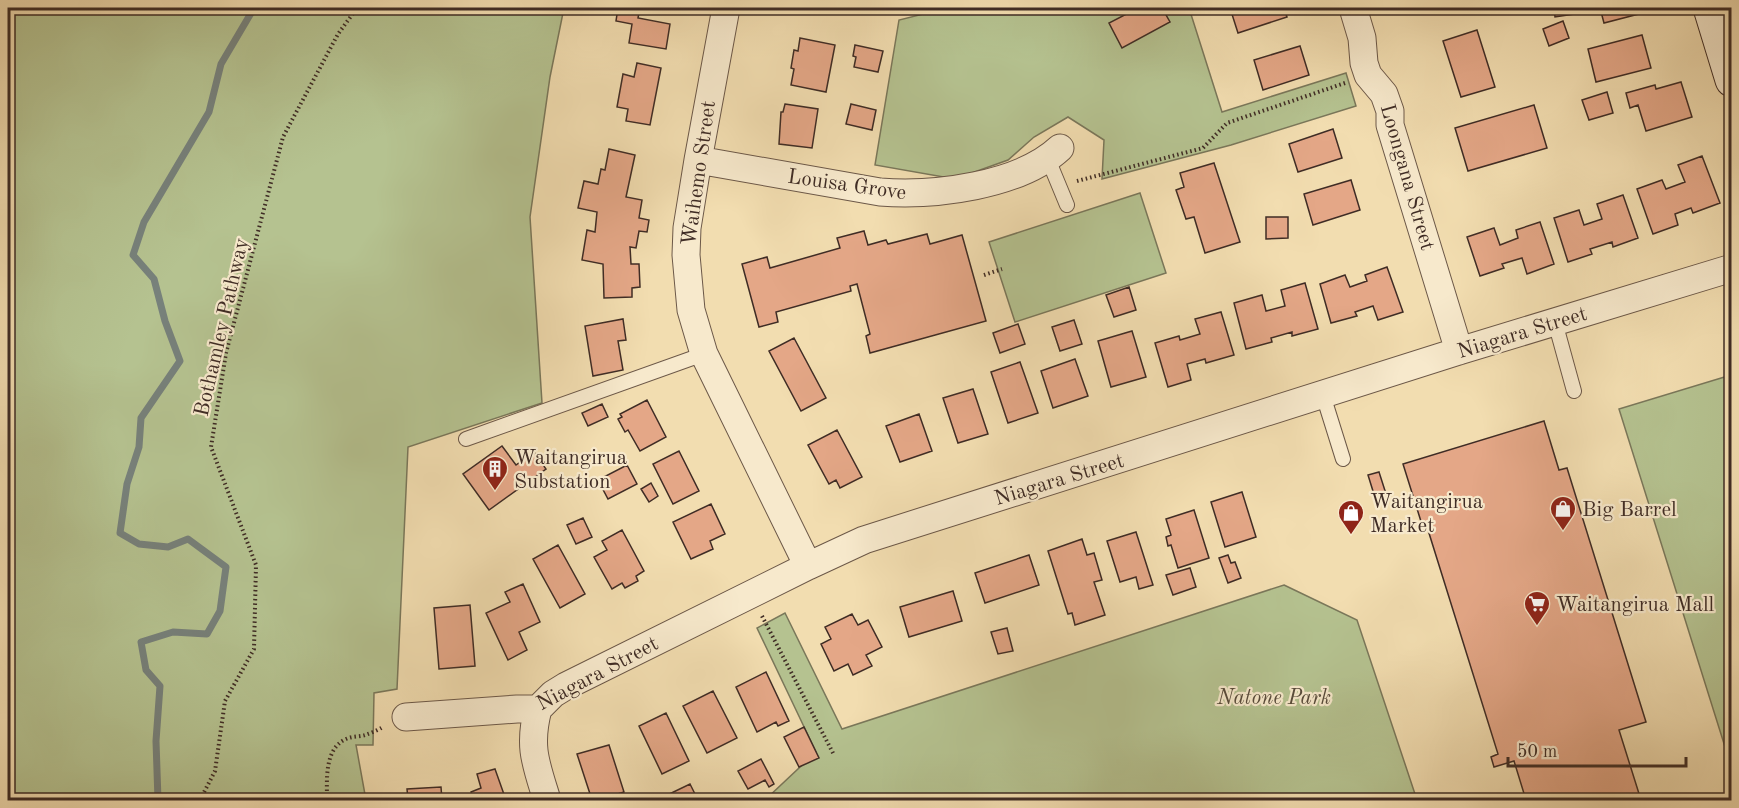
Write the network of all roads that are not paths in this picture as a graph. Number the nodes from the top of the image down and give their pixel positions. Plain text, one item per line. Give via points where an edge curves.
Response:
1 (726, 8) edge
2 (1353, 8) edge
3 (1710, 8) edge
4 (1729, 60) edge
5 (1054, 153) joint
6 (698, 160) junction
7 (1067, 205) dead end
8 (1731, 268) edge
9 (1555, 322) junction
10 (1460, 351) junction
11 (704, 354) junction
12 (1575, 391) dead end
13 (1323, 395) junction
14 (466, 439) dead end
15 (1343, 459) dead end
16 (808, 566) junction
17 (538, 709) junction
18 (406, 717) road end
19 (547, 801) edge

1 - 6 street, Waihemo Street
2 - 10 street, Loongana Street via 1364,63 1390,111 1390,125
3 - 4 main road
5 - 6 street, Louisa Grove via 1009,177 941,192 910,194 871,191
5 - 7 lane via 1059,186
6 - 11 street, Waihemo Street via 686,255 691,310
8 - 9 street, Niagara Street
9 - 10 street, Niagara Street
9 - 12 lane
10 - 13 street, Niagara Street
11 - 14 lane
11 - 16 street, Waihemo Street
13 - 15 lane
13 - 16 street, Niagara Street via 864,540
16 - 17 street, Niagara Street via 566,686
17 - 18 street, Niagara Street
17 - 19 street via 532,745

